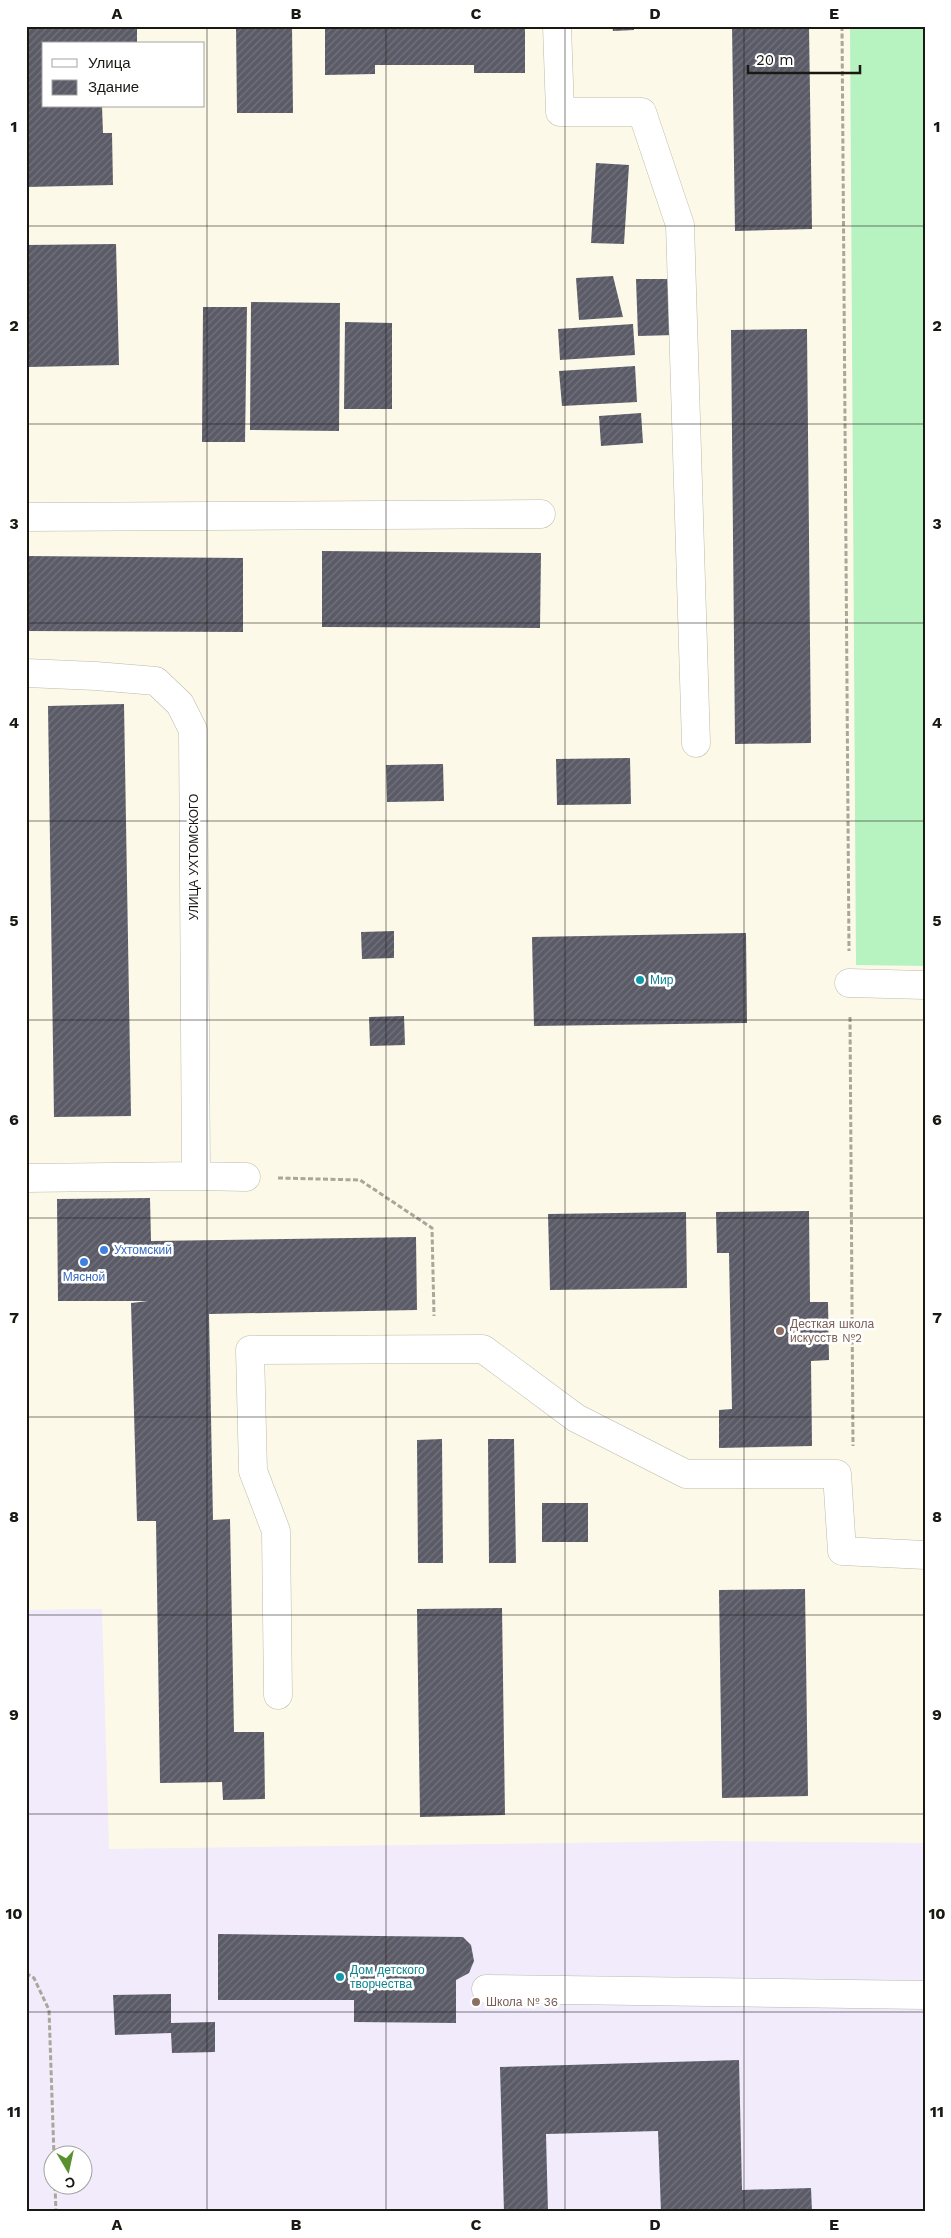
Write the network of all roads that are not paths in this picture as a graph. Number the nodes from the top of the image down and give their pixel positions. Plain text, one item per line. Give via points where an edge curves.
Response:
1 (557, 26) edge
2 (541, 514) dead end
3 (26, 517) edge
4 (26, 673) edge
5 (696, 742) dead end
6 (849, 983) road end
7 (925, 985) edge
8 (196, 1176) junction
9 (26, 1178) edge
10 (246, 1178) road end
11 (925, 1555) edge
12 (278, 1695) dead end
13 (486, 1989) dead end
14 (925, 1995) edge

1 - 5 street via 560,112 642,112 680,225
2 - 3 street
4 - 8 street, УЛИЦА УХТОМСКОГО via 156,682 180,704 193,730
6 - 7 street
8 - 9 street
8 - 10 street
11 - 12 street via 842,1551 837,1474 686,1474 576,1418 483,1349 250,1350 253,1471 276,1531
13 - 14 street

